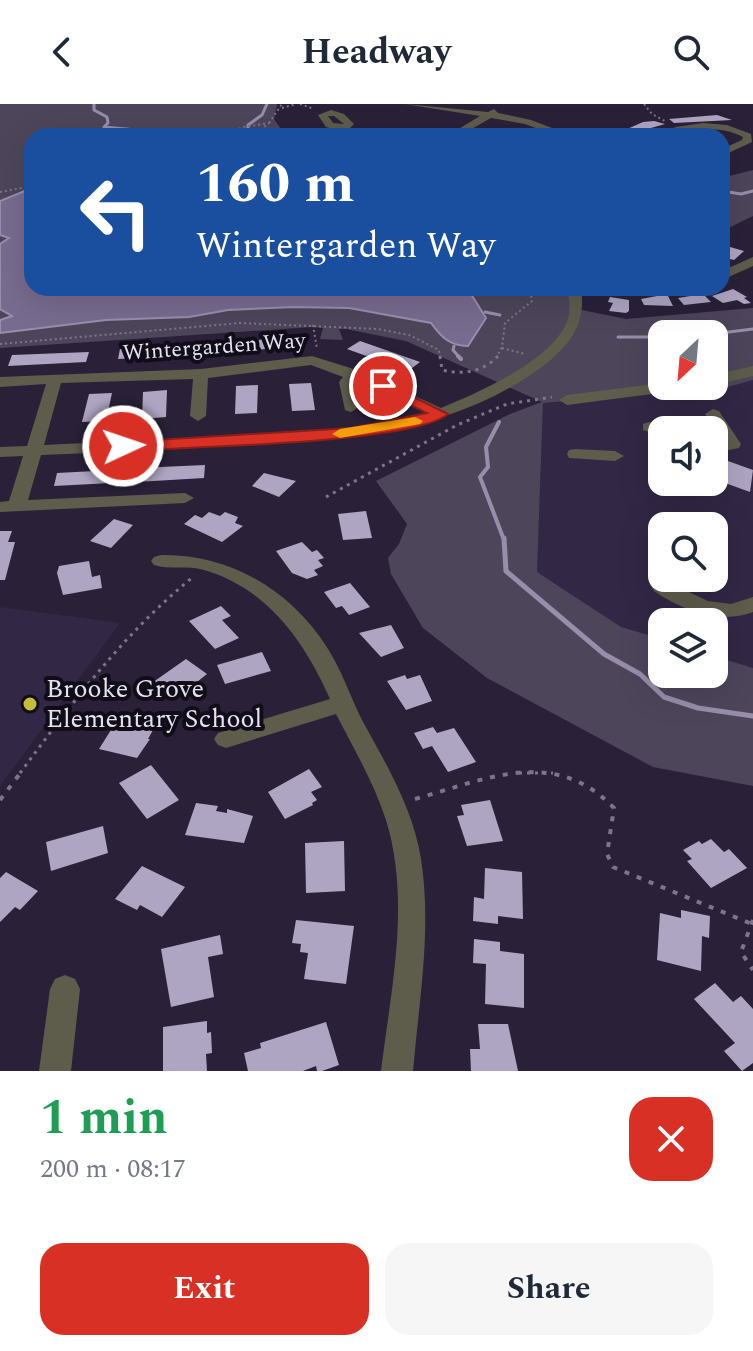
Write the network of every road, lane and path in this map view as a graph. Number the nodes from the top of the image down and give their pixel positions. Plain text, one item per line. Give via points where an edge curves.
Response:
1 (296, 104) edge
2 (409, 104) edge
3 (644, 104) edge
4 (442, 105) edge
5 (282, 106) edge
6 (496, 108) edge
7 (269, 123) junction
8 (241, 128) edge
9 (266, 128) edge
10 (465, 128) edge
11 (548, 128) edge
12 (679, 128) joint
13 (724, 128) edge
14 (730, 130) edge
15 (730, 149) edge
16 (24, 188) edge
17 (0, 192) edge
18 (753, 261) edge
19 (730, 272) edge
20 (531, 296) edge
21 (575, 296) edge
22 (313, 325) junction
23 (0, 344) edge
24 (501, 347) junction
25 (540, 360) junction
26 (316, 361) junction
27 (753, 371) edge
28 (201, 374) junction
29 (355, 374) junction
30 (728, 377) edge
31 (55, 379) junction
32 (0, 382) edge
33 (648, 390) edge
34 (567, 400) joint
35 (351, 407) dead end
36 (441, 414) junction
37 (198, 416) dead end
38 (32, 451) junction
39 (0, 452) edge
40 (575, 454) dead end
41 (615, 456) dead end
42 (326, 497) dead end
43 (185, 498) dead end
44 (8, 506) edge
45 (161, 561) dead end
46 (207, 566) junction
47 (673, 592) edge
48 (753, 604) edge
49 (342, 704) junction
50 (226, 739) dead end
51 (415, 799) dead end
52 (0, 800) edge
53 (752, 922) edge
54 (753, 970) edge
55 (65, 989) dead end
56 (55, 1071) edge
57 (397, 1071) edge

1 - 5 path
2 - 4 street
3 - 12 path
4 - 6 street
5 - 7 path
6 - 10 street
6 - 11 street
7 - 8 path
7 - 9 path
12 - 13 street
14 - 15 street via 748,136 747,142
16 - 17 path
18 - 19 street
20 - 24 path via 532,301 505,323
21 - 25 street via 573,323
22 - 23 path via 216,325
22 - 24 path via 409,335 439,350 442,370 452,373 482,367
22 - 26 path
24 - 25 path
25 - 36 street via 512,380
26 - 28 street, Wintergarden Way
26 - 29 street, Wintergarden Way
27 - 30 street
28 - 31 street, Wintergarden Way
28 - 37 street
29 - 35 street via 347,382
29 - 36 street, Wintergarden Way
31 - 32 street, Wintergarden Way
31 - 38 street
33 - 34 street
34 - 42 path via 548,396 489,411
36 - 38 street via 351,433
38 - 39 street
38 - 44 street
40 - 41 street
43 - 44 street
45 - 46 street
46 - 49 street via 245,582 284,608 320,654
46 - 52 path via 93,677
47 - 48 street via 698,605 726,609
49 - 50 street
49 - 57 street via 396,805 406,848 411,915
51 - 53 path via 515,773 547,770 580,780 602,791 614,808 607,854 613,867
53 - 54 path via 741,952
55 - 56 street

